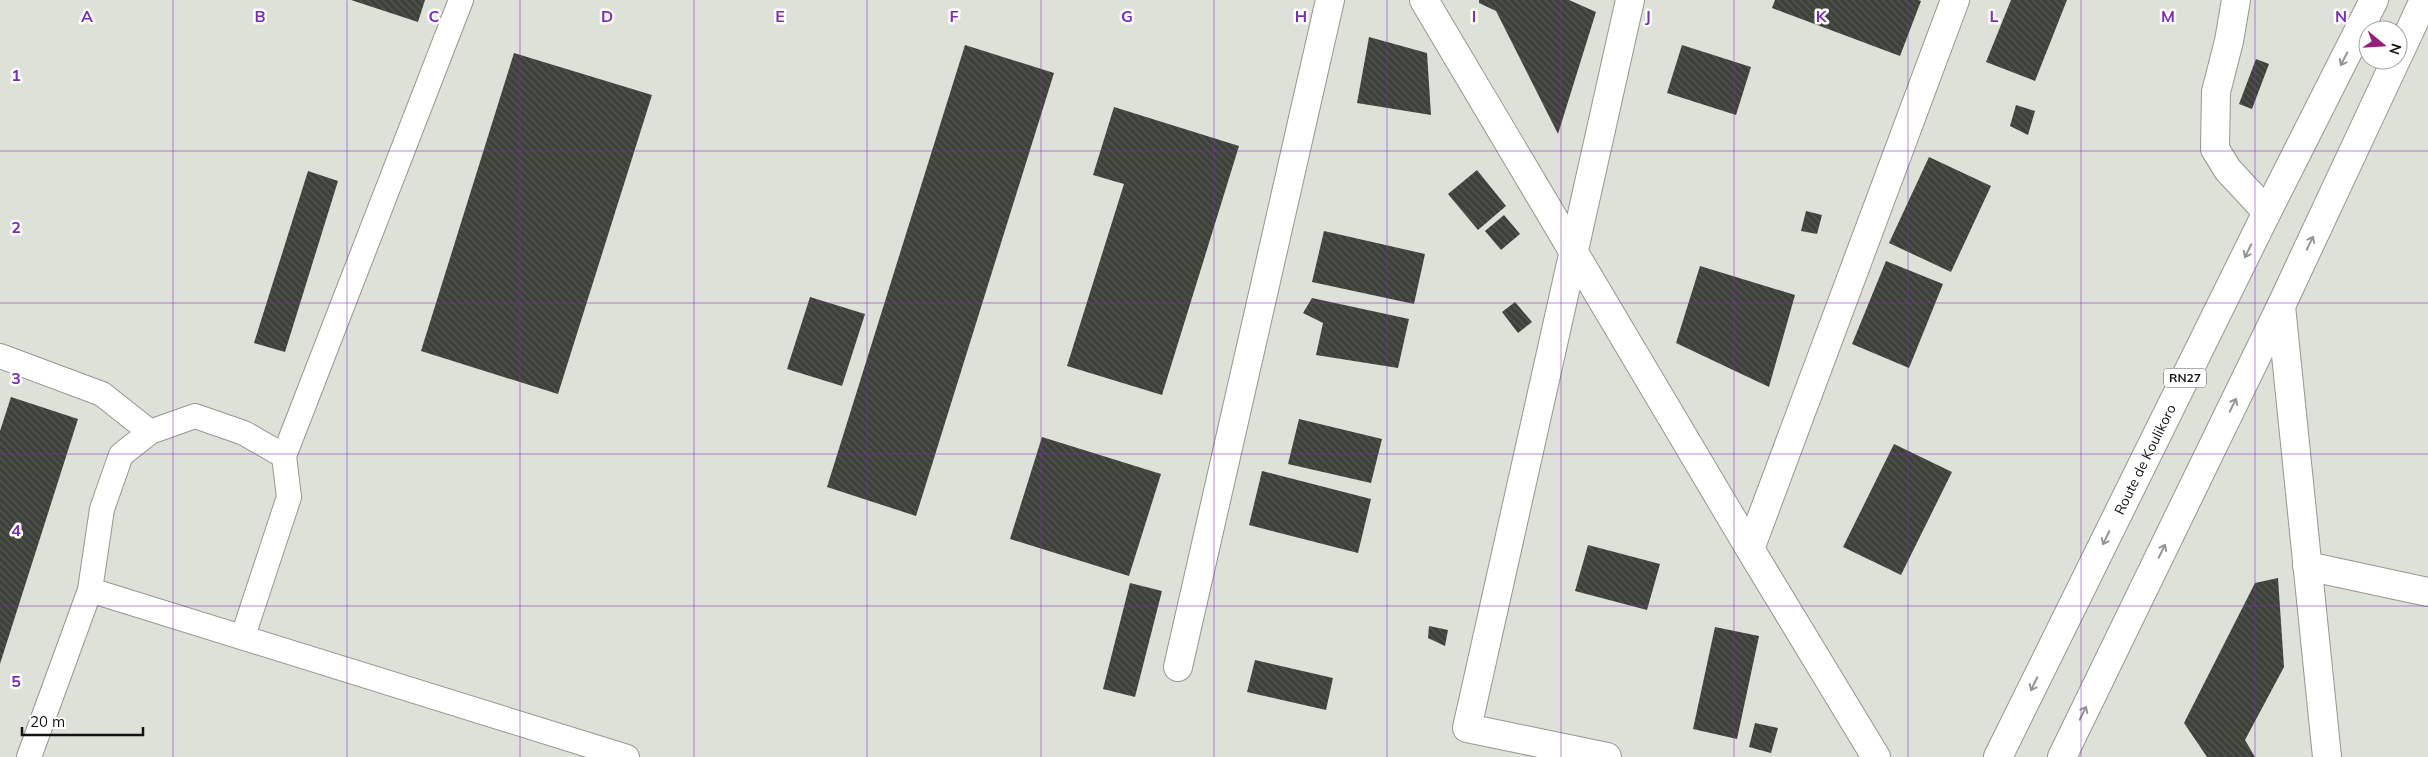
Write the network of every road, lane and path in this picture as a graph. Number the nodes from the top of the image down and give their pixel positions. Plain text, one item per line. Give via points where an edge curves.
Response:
1 (461, 0) edge
2 (1330, 0) edge
3 (1424, 0) edge
4 (1630, 0) edge
5 (1955, 0) edge
6 (2236, 0) edge
7 (2374, 0) edge
8 (2424, 0) edge
9 (2408, 34) edge
10 (2391, 70) edge
11 (2267, 212) junction
12 (1574, 252) junction
13 (2281, 306) junction
14 (0, 356) edge
15 (150, 432) junction
16 (284, 456) junction
17 (1750, 549) junction
18 (2308, 566) junction
19 (90, 590) junction
20 (2428, 592) edge
21 (242, 636) junction
22 (1178, 667) dead end
23 (30, 757) edge
24 (628, 757) edge
25 (1607, 757) edge
26 (1876, 757) edge
27 (1998, 757) edge
28 (2062, 757) edge
29 (2327, 757) edge

1 - 16 lane
2 - 22 street
3 - 12 street
4 - 12 street
5 - 17 street
6 - 11 street via 2216,92 2215,149 2228,170
7 -> 11 street, Route de Koulikoro / RN27
8 - 9 street
13 -> 10 street
11 -> 27 street, Route de Koulikoro / RN27
12 - 17 street
12 - 25 street via 1467,728
13 - 18 street
28 -> 13 street
14 - 15 lane via 102,394
15 - 16 lane via 195,416 244,433
15 - 19 lane via 121,456 102,509
16 - 21 lane via 288,497
17 - 26 street
18 - 20 street
18 - 29 street
19 - 21 lane
19 - 23 lane
21 - 24 lane

